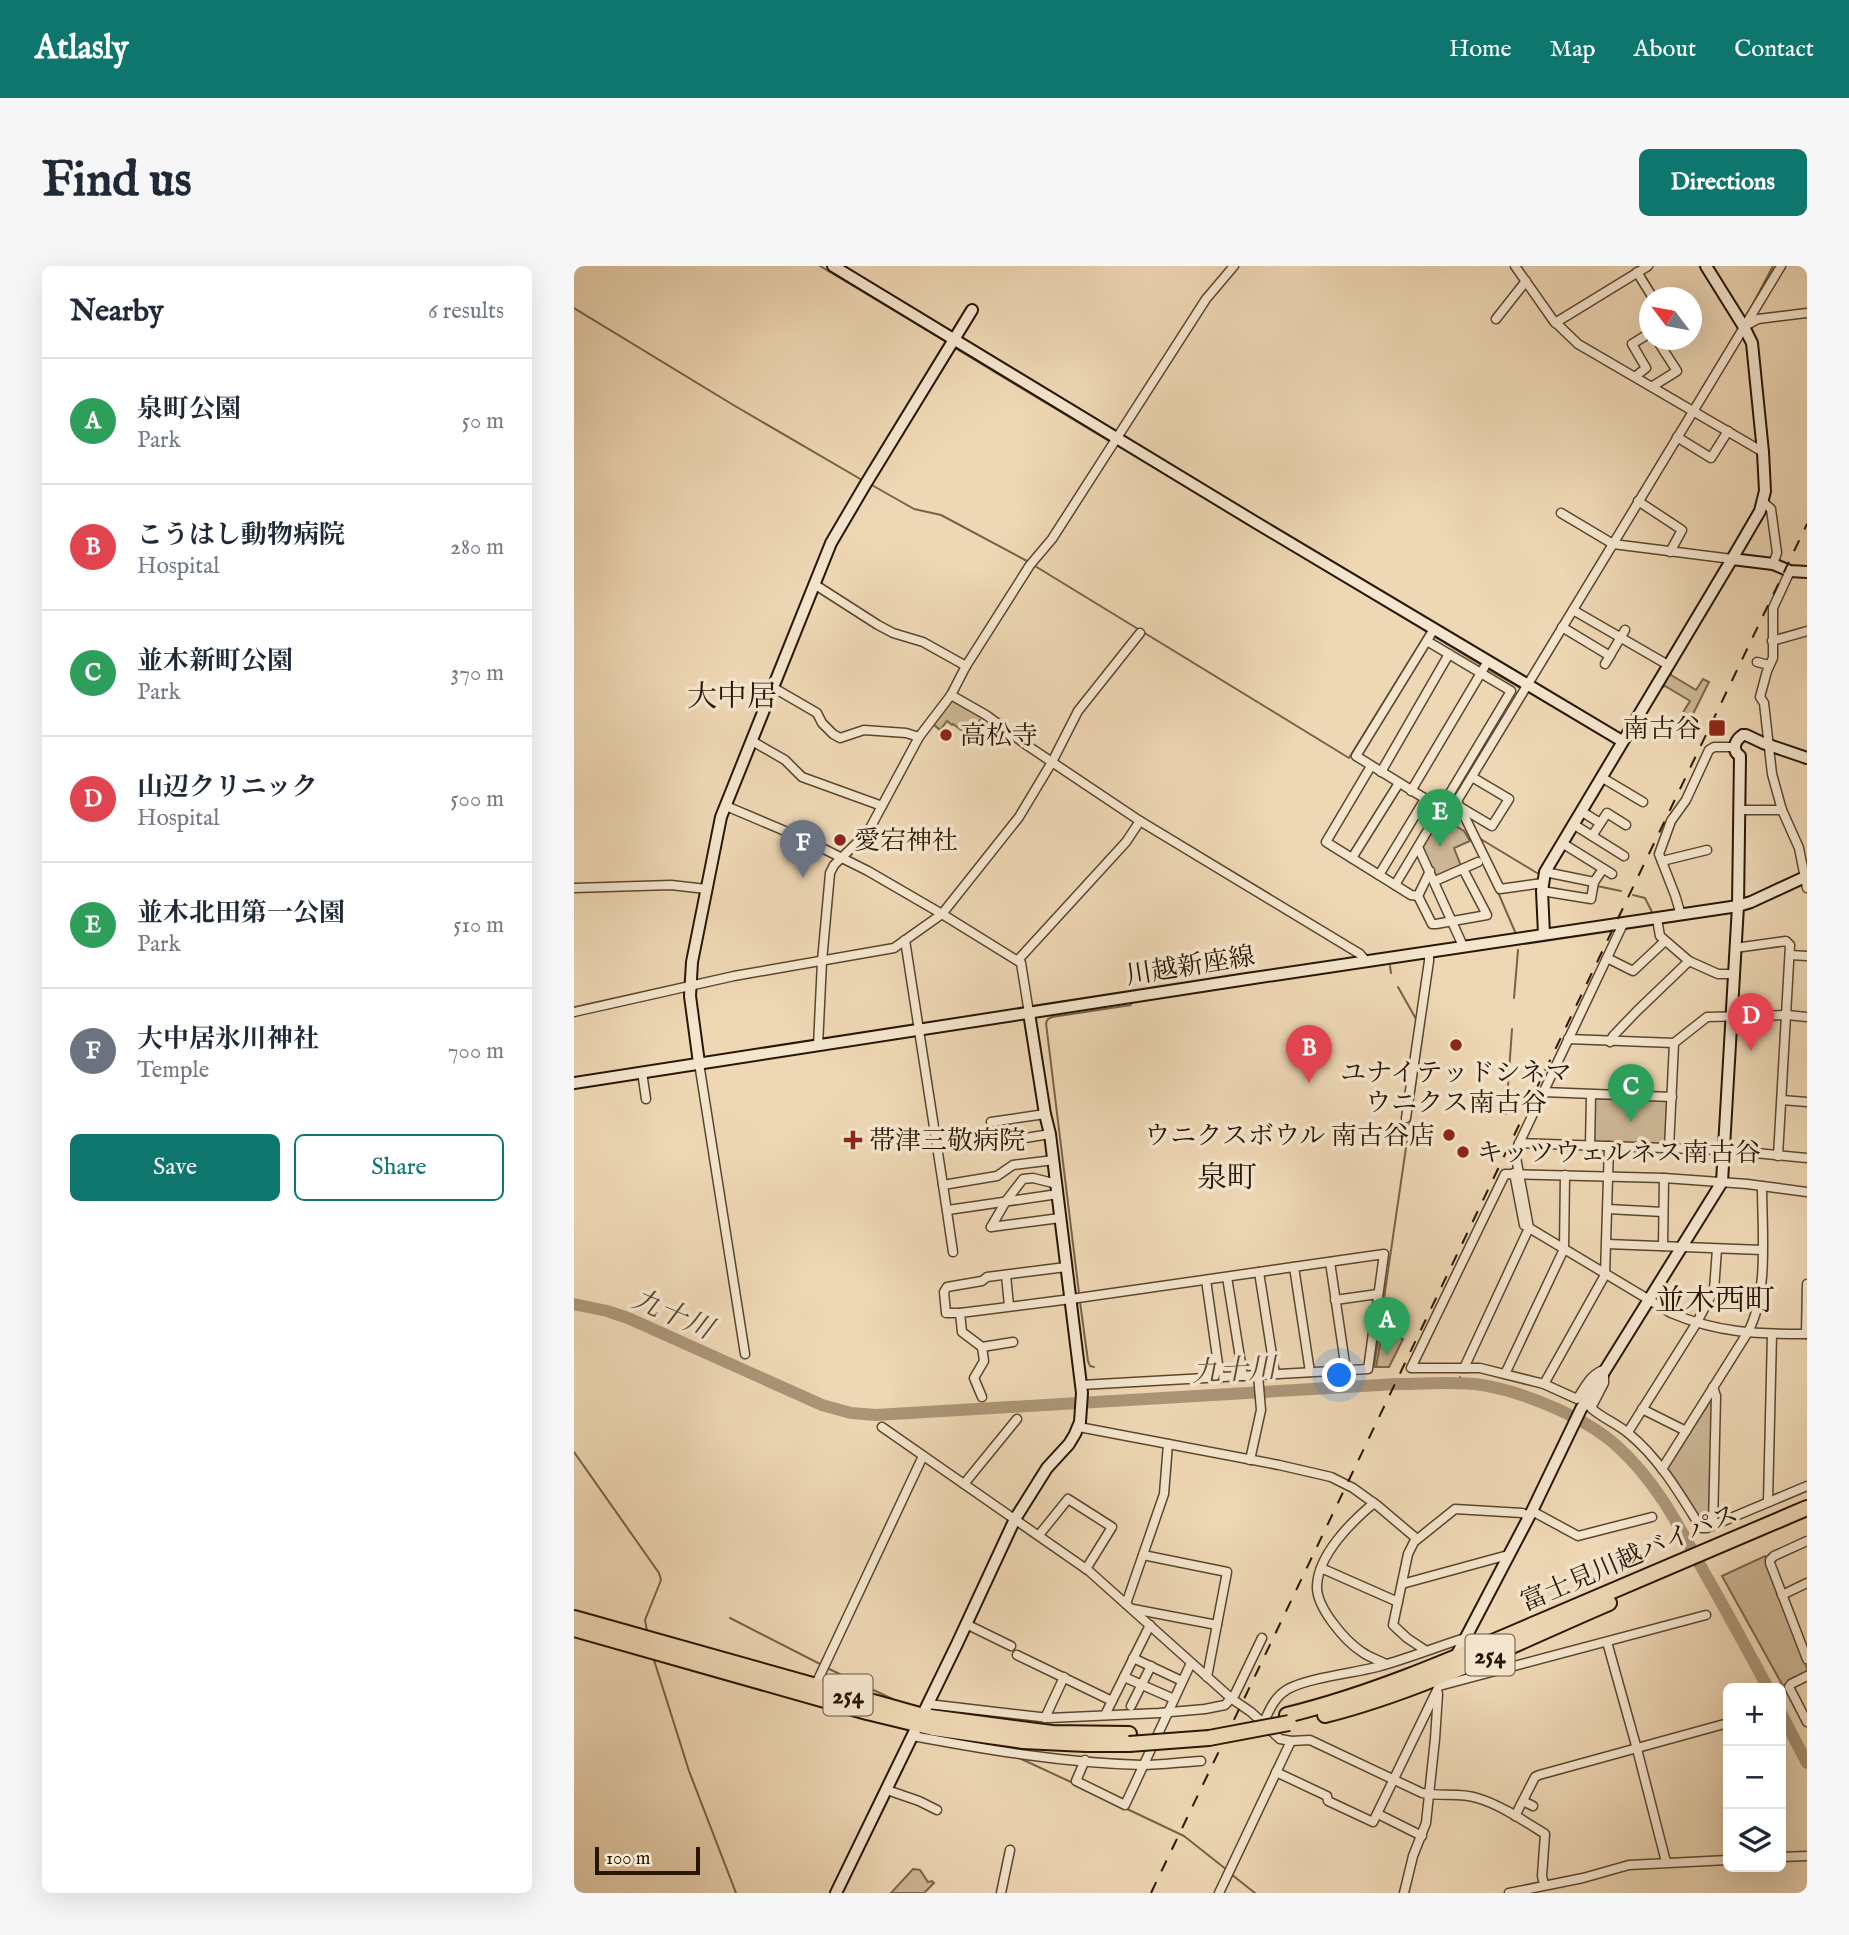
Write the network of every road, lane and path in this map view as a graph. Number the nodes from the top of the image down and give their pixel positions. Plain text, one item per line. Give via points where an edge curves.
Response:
1 (833, 266) edge
2 (1234, 266) edge
3 (1516, 266) edge
4 (1648, 266) edge
5 (1706, 266) edge
6 (1781, 266) edge
7 (1637, 272) junction
8 (1525, 281) junction
9 (1646, 287) edge
10 (972, 310) dead end
11 (1807, 313) edge
12 (1496, 319) dead end
13 (1555, 323) junction
14 (1744, 327) junction
15 (953, 339) junction
16 (1639, 340) edge
17 (1663, 350) edge
18 (1636, 376) junction
19 (1653, 386) junction
20 (1691, 410) junction
21 (1728, 431) junction
22 (1677, 437) junction
23 (1118, 438) junction
24 (1763, 452) junction
25 (1638, 501) junction
26 (1763, 502) junction
27 (1561, 513) dead end
28 (1613, 544) junction
29 (1670, 552) junction
30 (1732, 559) junction
31 (1773, 564) junction
32 (1790, 571) junction
33 (1807, 572) edge
34 (814, 584) junction
35 (1573, 610) junction
36 (1562, 627) junction
37 (1434, 629) junction
38 (1807, 631) edge
39 (1140, 632) dead end
40 (1623, 634) junction
41 (1427, 641) junction
42 (1772, 641) junction
43 (1449, 654) junction
44 (1610, 656) junction
45 (1488, 661) junction
46 (1757, 662) dead end
47 (1605, 664) dead end
48 (1668, 665) junction
49 (1769, 665) junction
50 (966, 666) junction
51 (1480, 673) junction
52 (1527, 685) junction
53 (774, 688) junction
54 (951, 695) junction
55 (919, 737) junction
56 (752, 741) junction
57 (1622, 741) junction
58 (1761, 744) junction
59 (1737, 752) junction
60 (1807, 758) edge
61 (1052, 762) junction
62 (1371, 766) junction
63 (1381, 772) junction
64 (1472, 777) junction
65 (1601, 777) junction
66 (1399, 783) junction
67 (1411, 790) junction
68 (1424, 799) junction
69 (1643, 802) dead end
70 (726, 806) junction
71 (882, 806) junction
72 (1460, 807) junction
73 (1442, 809) junction
74 (1739, 810) junction
75 (1783, 810) junction
76 (1581, 811) junction
77 (1140, 821) junction
78 (1600, 823) junction
79 (1573, 824) junction
80 (1626, 825) dead end
81 (1592, 836) junction
82 (1562, 843) junction
83 (1418, 847) junction
84 (1707, 850) dead end
85 (1624, 856) dead end
86 (1352, 858) junction
87 (842, 859) junction
88 (1662, 861) junction
89 (1478, 862) dead end
90 (1463, 869) junction
91 (1603, 869) junction
92 (1430, 870) junction
93 (1612, 874) dead end
94 (1379, 875) junction
95 (1435, 881) junction
96 (1806, 881) edge
97 (1543, 882) junction
98 (1594, 882) junction
99 (1395, 885) junction
100 (574, 888) edge
101 (706, 889) junction
102 (1418, 896) junction
103 (1738, 906) junction
104 (942, 914) junction
105 (1681, 915) junction
106 (1657, 919) junction
107 (1453, 921) junction
108 (1623, 924) junction
109 (1544, 934) junction
110 (905, 940) junction
111 (1665, 941) junction
112 (1463, 946) junction
113 (1735, 948) junction
114 (1429, 951) junction
115 (1790, 955) junction
116 (1807, 956) edge
117 (1607, 958) junction
118 (1018, 960) junction
119 (822, 961) junction
120 (1366, 961) junction
121 (1689, 961) junction
122 (1734, 974) junction
123 (690, 986) junction
124 (574, 1012) edge
125 (1029, 1013) junction
126 (1787, 1016) junction
127 (1732, 1017) junction
128 (1807, 1017) edge
129 (920, 1031) junction
130 (1568, 1040) junction
131 (1610, 1042) junction
132 (1674, 1044) junction
133 (818, 1046) junction
134 (699, 1063) junction
135 (642, 1072) junction
136 (574, 1083) edge
137 (1543, 1092) junction
138 (1591, 1095) junction
139 (1672, 1097) junction
140 (646, 1098) dead end
141 (1782, 1100) junction
142 (1807, 1102) edge
143 (1045, 1114) junction
144 (1406, 1118) dead end
145 (991, 1122) dead end
146 (1050, 1133) junction
147 (994, 1143) dead end
148 (1519, 1143) junction
149 (1590, 1146) junction
150 (1609, 1146) junction
151 (1669, 1148) junction
152 (1725, 1150) junction
153 (1778, 1156) junction
154 (1807, 1158) edge
155 (1054, 1160) junction
156 (1517, 1173) junction
157 (1566, 1175) junction
158 (1608, 1176) junction
159 (1664, 1178) junction
160 (1722, 1182) junction
161 (943, 1185) junction
162 (1762, 1186) junction
163 (1057, 1189) junction
164 (1807, 1192) edge
165 (1006, 1201) junction
166 (1608, 1209) junction
167 (948, 1210) junction
168 (1664, 1212) junction
169 (1060, 1218) junction
170 (1526, 1227) junction
171 (1606, 1244) junction
172 (1663, 1246) junction
173 (1682, 1247) junction
174 (1717, 1249) junction
175 (1563, 1250) junction
176 (1762, 1250) junction
177 (953, 1252) dead end
178 (1330, 1262) junction
179 (1066, 1267) junction
180 (1294, 1267) junction
181 (1259, 1272) junction
182 (1006, 1275) junction
183 (1605, 1275) junction
184 (1227, 1277) junction
185 (1206, 1280) junction
186 (1807, 1284) edge
187 (1378, 1294) junction
188 (1070, 1299) junction
189 (1335, 1300) junction
190 (1648, 1300) junction
191 (1009, 1306) junction
192 (960, 1313) junction
193 (1696, 1324) junction
194 (1748, 1332) junction
195 (1772, 1334) junction
196 (1807, 1334) edge
197 (1013, 1342) dead end
198 (982, 1347) junction
199 (745, 1354) dead end
200 (1461, 1368) junction
201 (1346, 1370) junction
202 (1604, 1370) junction
203 (1310, 1372) junction
204 (1275, 1374) junction
205 (1505, 1374) junction
206 (1242, 1376) junction
207 (1220, 1378) junction
208 (1259, 1379) junction
209 (1544, 1384) junction
210 (1713, 1387) junction
211 (1081, 1389) junction
212 (982, 1397) dead end
213 (1642, 1409) junction
214 (1017, 1419) dead end
215 (882, 1427) dead end
216 (1079, 1427) junction
217 (1628, 1432) junction
218 (1686, 1432) junction
219 (1168, 1444) junction
220 (923, 1456) junction
221 (1250, 1460) junction
222 (1662, 1469) junction
223 (964, 1484) junction
224 (1807, 1486) edge
225 (1768, 1502) junction
226 (1374, 1503) junction
227 (1807, 1508) edge
228 (1531, 1513) junction
229 (1652, 1517) dead end
230 (1807, 1518) edge
231 (1015, 1519) junction
232 (1713, 1525) junction
233 (1039, 1535) junction
234 (1417, 1539) junction
235 (1807, 1541) edge
236 (1797, 1545) junction
237 (1715, 1553) junction
238 (1143, 1555) junction
239 (1508, 1555) junction
240 (1802, 1557) dead end
241 (1682, 1567) junction
242 (1321, 1568) junction
243 (1086, 1569) junction
244 (1807, 1583) edge
245 (1402, 1584) junction
246 (1782, 1595) junction
247 (1398, 1602) junction
248 (1129, 1606) junction
249 (1706, 1615) dead end
250 (574, 1618) edge
251 (966, 1624) junction
252 (1150, 1625) junction
253 (1217, 1625) junction
254 (574, 1629) edge
255 (1262, 1638) dead end
256 (1465, 1638) junction
257 (1607, 1642) junction
258 (1010, 1646) dead end
259 (1425, 1650) junction
260 (1017, 1655) dead end
261 (1133, 1658) junction
262 (1455, 1659) junction
263 (1807, 1659) edge
264 (1191, 1663) junction
265 (1386, 1664) junction
266 (1151, 1666) junction
267 (1447, 1672) junction
268 (1207, 1676) junction
269 (1807, 1676) edge
270 (1064, 1677) junction
271 (1124, 1677) junction
272 (1182, 1681) junction
273 (1142, 1685) junction
274 (815, 1686) junction
275 (1438, 1686) junction
276 (1174, 1699) junction
277 (1232, 1699) junction
278 (1112, 1701) junction
279 (1131, 1706) dead end
280 (1168, 1712) junction
281 (1105, 1715) junction
282 (1045, 1718) junction
283 (1288, 1719) junction
284 (920, 1720) junction
285 (1807, 1721) edge
286 (1263, 1724) junction
287 (1723, 1724) edge
288 (1291, 1741) junction
289 (1637, 1749) junction
290 (1084, 1760) junction
291 (1201, 1761) dead end
292 (1143, 1765) junction
293 (1276, 1772) junction
294 (1394, 1780) junction
295 (887, 1790) junction
296 (1429, 1794) junction
297 (1523, 1801) junction
298 (1533, 1806) dead end
299 (937, 1810) dead end
300 (1377, 1814) junction
301 (1515, 1816) junction
302 (1422, 1836) junction
303 (1010, 1850) dead end
304 (1807, 1856) edge
305 (1786, 1857) edge
306 (1723, 1860) edge
307 (1666, 1862) junction
308 (1544, 1884) junction
309 (836, 1893) edge
310 (1001, 1893) edge
311 (1219, 1893) edge
312 (1404, 1893) edge
313 (1509, 1893) edge

1 - 15 street
2 - 23 street via 1206,299
3 - 8 street
4 - 7 street
5 - 14 street
6 - 14 street
7 - 9 street
7 - 13 street
8 - 12 street
8 - 13 street
10 - 15 street
11 - 14 street via 1758,319
13 - 18 street via 1578,344
14 - 20 street
14 - 24 street via 1752,343
15 - 23 street
15 - 34 street via 835,536
16 - 18 street via 1632,344 1646,369
17 - 19 street via 1676,371
18 - 19 street
19 - 20 street
20 - 21 street
20 - 22 street
21 - 22 street via 1711,458
21 - 24 street
22 - 25 street
23 - 37 street
23 - 50 street
24 - 26 street
25 - 28 street
25 - 29 street via 1682,530
26 - 30 street
26 - 31 street via 1771,509 1777,553
27 - 28 street
28 - 29 street
28 - 35 street
29 - 30 street
30 - 31 street
30 - 48 street
31 - 32 street
32 - 33 street
32 - 42 street via 1773,608
34 - 50 street via 878,625 923,642
34 - 53 street
35 - 36 street
35 - 40 street
36 - 44 street
36 - 52 street
37 - 41 street
37 - 45 street
38 - 42 street
39 - 61 street via 1078,711
40 - 44 street
40 - 48 street
41 - 43 street
41 - 62 street via 1356,756
42 - 49 street
43 - 51 street
43 - 63 street
44 - 47 street
45 - 51 street
45 - 52 street
46 - 49 street
48 - 57 street
49 - 58 street via 1760,697 1764,703
50 - 54 street
51 - 67 street
51 - 73 street via 1511,691
52 - 57 street via 1563,711
52 - 64 street
53 - 55 street via 817,713 840,738 864,730
53 - 56 street
54 - 55 street
54 - 61 street
55 - 71 street
56 - 70 street
56 - 71 street via 802,777
57 - 65 street
58 - 59 street via 1746,754
58 - 59 street via 1742,735
58 - 60 street
58 - 75 street
59 - 74 street
59 - 88 street via 1709,750 1664,836 1658,854
61 - 77 street
61 - 104 street via 1019,817
62 - 63 street
62 - 86 street via 1326,842
63 - 66 street
64 - 72 street via 1457,801
64 - 72 street via 1509,799 1492,826
65 - 69 street
65 - 76 street
66 - 67 street
66 - 86 street
67 - 68 street
68 - 73 street
68 - 94 street
70 - 87 street
70 - 101 street
71 - 87 street via 867,832
72 - 97 street via 1500,889
73 - 83 street
74 - 75 street
74 - 103 street
75 - 96 street via 1799,848
76 - 78 street
76 - 79 street
77 - 118 street
77 - 120 street
78 - 80 street via 1607,813
78 - 81 street
79 - 81 street
79 - 82 street
81 - 85 street
82 - 91 street
82 - 97 street
83 - 92 street
83 - 99 street
84 - 88 street
86 - 94 street
87 - 104 street
87 - 119 street via 834,865 829,880
88 - 105 street
89 - 90 street
90 - 95 street
90 - 107 street via 1487,915
91 - 93 street
91 - 98 street
92 - 95 street
92 - 102 street
94 - 99 street
95 - 107 street
96 - 103 street, 川越新座線
97 - 98 street
97 - 98 street via 1591,899
97 - 109 street
99 - 102 street
100 - 101 street via 671,885
101 - 123 street
102 - 107 street via 1432,924
103 - 105 street, 川越新座線
103 - 113 street
104 - 110 street
104 - 118 street
105 - 106 street, 川越新座線
106 - 108 street, 川越新座線
106 - 111 street
107 - 112 street
108 - 109 street, 川越新座線
108 - 117 street
109 - 112 street, 川越新座線
110 - 119 street via 894,948
110 - 129 street
111 - 117 street via 1633,971
111 - 121 street
112 - 114 street, 川越新座線
113 - 115 street via 1786,941
113 - 122 street
114 - 120 street, 川越新座線
114 - 144 street
115 - 116 street
115 - 126 street
117 - 130 street
118 - 125 street
119 - 123 street
119 - 133 street
120 - 125 street, 川越新座線
121 - 122 street via 1718,974
121 - 131 street
122 - 127 street
123 - 124 street
123 - 134 street
125 - 129 street, 川越新座線
125 - 143 street
126 - 127 street
126 - 128 street
126 - 141 street
127 - 132 street via 1707,1017
127 - 152 street
129 - 133 street, 川越新座線
129 - 161 street
130 - 131 street
130 - 137 street
131 - 132 street
132 - 139 street
133 - 134 street, 川越新座線
134 - 135 street, 川越新座線
134 - 199 street
135 - 136 street, 川越新座線
135 - 140 street
137 - 138 street
137 - 148 street
138 - 139 street
138 - 149 street
139 - 151 street
141 - 142 street
141 - 153 street
143 - 145 street
143 - 146 street
146 - 147 street
146 - 155 street
148 - 149 street
148 - 156 street
149 - 150 street
150 - 151 street
150 - 158 street
151 - 152 street
152 - 153 street
152 - 160 street
153 - 154 street
155 - 161 street via 1013,1165 997,1176
155 - 163 street
156 - 157 street
156 - 170 street
156 - 200 street via 1503,1176 1411,1368
157 - 158 street
157 - 175 street
158 - 159 street
158 - 166 street
159 - 160 street
159 - 168 street
160 - 162 street
160 - 173 street
161 - 167 street
162 - 164 street
162 - 176 street
163 - 165 street
163 - 165 street via 1033,1178 1023,1180
163 - 169 street
165 - 167 street
165 - 169 street via 991,1227
166 - 168 street
166 - 171 street
167 - 177 street
168 - 172 street
169 - 179 street
170 - 175 street
170 - 200 street
171 - 172 street
171 - 183 street
172 - 173 street
173 - 174 street
173 - 190 street
174 - 176 street
174 - 193 street via 1715,1286
175 - 183 street
175 - 205 street
176 - 194 street via 1759,1306
178 - 180 street
178 - 187 street via 1384,1254
178 - 189 street
179 - 182 street
179 - 188 street
180 - 181 street
180 - 203 street
181 - 184 street
181 - 204 street
182 - 191 street
182 - 192 street via 947,1287 946,1313
183 - 190 street
183 - 209 street
184 - 185 street
184 - 206 street
185 - 188 street
185 - 207 street
186 - 196 street
187 - 189 street
187 - 201 street via 1367,1369
188 - 191 street
188 - 211 street
189 - 201 street
190 - 193 street
190 - 202 street
191 - 192 street
192 - 198 street via 962,1332
193 - 194 street
193 - 213 street
194 - 195 street
194 - 210 street
195 - 196 street
195 - 225 street
197 - 198 street
198 - 212 street via 984,1361 974,1378
200 - 205 street
201 - 203 street
202 - 209 street via 1594,1375 1577,1399
202 - 217 street via 1604,1383 1591,1408
202 - 228 street
203 - 204 street
204 - 208 street
205 - 209 street
206 - 207 street
206 - 208 street
207 - 211 street
208 - 221 street via 1261,1410
210 - 218 street
210 - 232 street
211 - 216 street
213 - 217 street
213 - 218 street
214 - 223 street
215 - 220 street
216 - 219 street
216 - 231 street
217 - 222 street
218 - 222 street
219 - 221 street
219 - 238 street via 1164,1494
220 - 223 street
220 - 274 street
221 - 226 street via 1331,1477
222 - 232 street via 1701,1528
223 - 231 street
224 - 225 street
225 - 232 street
226 - 234 street
226 - 242 street via 1342,1534
227 - 237 highway, 富士見川越バイパス / 254
228 - 229 street via 1578,1536
228 - 234 street via 1455,1509
228 - 239 street
230 - 237 highway, 富士見川越バイパス / 254
231 - 233 street
231 - 251 street
233 - 243 street
233 - 243 street via 1068,1499 1112,1527
234 - 245 street via 1408,1554
235 - 236 street
236 - 240 street
236 - 246 street via 1770,1559
237 - 241 highway, 富士見川越バイパス / 254
238 - 248 street
238 - 253 street via 1227,1572
239 - 245 street
239 - 256 street
241 - 262 highway, 富士見川越バイパス / 254
241 - 267 highway, 富士見川越バイパス / 254 via 1541,1634
242 - 247 street
242 - 265 street via 1316,1588 1323,1607 1361,1652
243 - 248 street
244 - 246 street
245 - 247 street
246 - 263 street
247 - 259 street via 1393,1625
248 - 252 street
248 - 253 street
249 - 257 street
250 - 274 highway, 富士見川越バイパス / 254
251 - 258 street
251 - 284 street
252 - 261 street
252 - 264 street
253 - 268 street
254 - 284 highway, 富士見川越バイパス / 254 via 859,1710
255 - 277 street
256 - 259 street
256 - 262 street
257 - 275 street
257 - 289 street
259 - 265 street
260 - 270 street
261 - 266 street
261 - 271 street
262 - 267 street
262 - 283 highway, 富士見川越バイパス / 254
264 - 268 street
264 - 272 street
265 - 286 street via 1287,1690 1276,1699
266 - 272 street
266 - 273 street
267 - 275 street
267 - 283 highway, 富士見川越バイパス / 254 via 1365,1704
268 - 277 street
269 - 285 street via 1789,1687
270 - 278 street
270 - 282 street
271 - 273 street
271 - 278 street
272 - 276 street
273 - 276 street
273 - 279 street
274 - 284 highway, 富士見川越バイパス / 254
275 - 294 street
275 - 296 street
276 - 280 street
277 - 280 street via 1225,1705
277 - 286 street
278 - 281 street
280 - 281 street
280 - 292 street
281 - 282 street
282 - 284 street
283 - 284 highway, 富士見川越バイパス / 254 via 1129,1739
284 - 290 street via 979,1749
284 - 295 street
286 - 288 street via 1280,1739
287 - 289 street
288 - 293 street
288 - 294 street via 1310,1740
289 - 297 street via 1535,1777
289 - 307 street
290 - 292 street
290 - 292 street via 1076,1781 1125,1805
291 - 292 street
293 - 300 street via 1373,1822
293 - 311 street
294 - 296 street
294 - 300 street
295 - 299 street
295 - 309 street
296 - 301 street via 1476,1797
296 - 302 street
297 - 298 street
297 - 301 street
300 - 302 street
301 - 308 street via 1545,1834
302 - 312 street
303 - 310 street
304 - 305 street
306 - 307 street
307 - 308 street via 1629,1865
308 - 313 street

